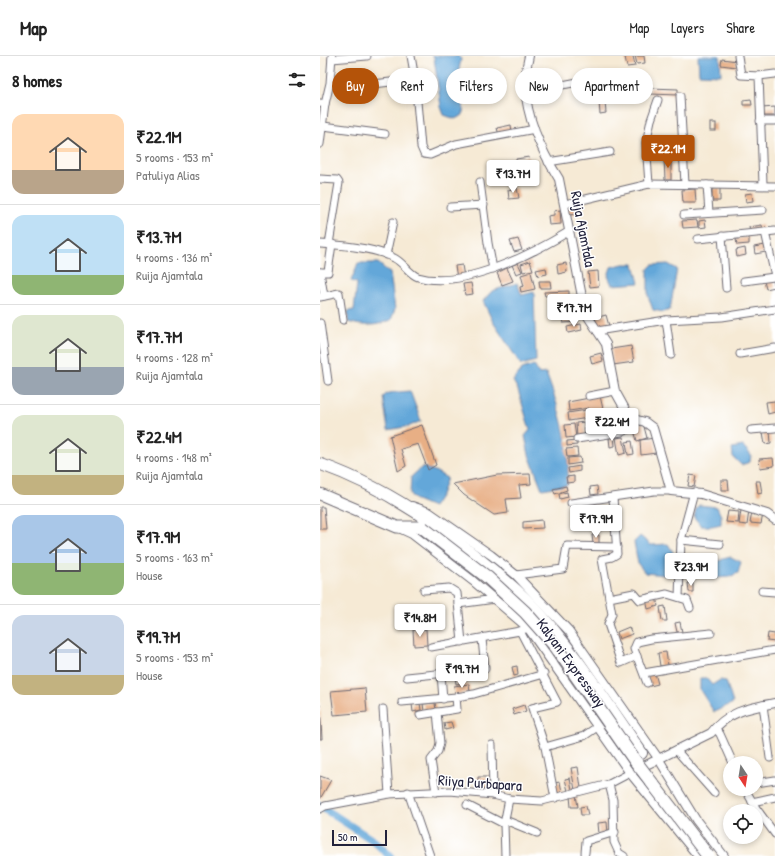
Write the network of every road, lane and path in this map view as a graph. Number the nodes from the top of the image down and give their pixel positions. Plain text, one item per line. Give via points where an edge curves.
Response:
1 (367, 56) edge
2 (411, 56) edge
3 (529, 56) edge
4 (738, 56) edge
5 (332, 58) edge
6 (414, 68) edge
7 (527, 68) edge
8 (775, 74) edge
9 (759, 76) junction
10 (680, 96) dead end
11 (658, 100) dead end
12 (323, 104) edge
13 (418, 104) edge
14 (529, 104) edge
15 (760, 121) junction
16 (775, 121) edge
17 (323, 126) junction
18 (535, 130) junction
19 (385, 134) dead end
20 (320, 144) edge
21 (610, 152) dead end
22 (548, 162) junction
23 (320, 179) edge
24 (480, 182) dead end
25 (649, 184) junction
26 (686, 184) junction
27 (763, 184) junction
28 (707, 185) junction
29 (775, 186) edge
30 (565, 204) junction
31 (484, 205) junction
32 (450, 207) dead end
33 (763, 210) dead end
34 (709, 213) junction
35 (684, 215) dead end
36 (393, 222) dead end
37 (775, 231) edge
38 (568, 232) junction
39 (765, 232) junction
40 (722, 236) junction
41 (698, 239) dead end
42 (320, 244) edge
43 (331, 244) junction
44 (386, 255) junction
45 (493, 269) junction
46 (320, 272) edge
47 (774, 276) edge
48 (744, 281) dead end
49 (726, 288) dead end
50 (322, 296) edge
51 (775, 309) edge
52 (344, 320) dead end
53 (666, 320) junction
54 (320, 327) edge
55 (597, 332) junction
56 (775, 348) edge
57 (740, 354) dead end
58 (671, 355) dead end
59 (328, 381) dead end
60 (615, 391) junction
61 (589, 396) dead end
62 (635, 419) junction
63 (775, 428) edge
64 (751, 430) dead end
65 (577, 439) dead end
66 (320, 464) edge
67 (671, 491) junction
68 (694, 492) junction
69 (320, 494) edge
70 (613, 497) junction
71 (406, 504) junction
72 (571, 504) dead end
73 (775, 520) edge
74 (397, 527) junction
75 (422, 527) joint
76 (440, 528) joint
77 (681, 540) junction
78 (720, 544) dead end
79 (617, 546) junction
80 (516, 575) junction
81 (424, 590) dead end
82 (762, 591) dead end
83 (775, 592) edge
84 (679, 597) junction
85 (609, 598) junction
86 (495, 599) junction
87 (458, 604) junction
88 (690, 608) dead end
89 (528, 628) junction
90 (520, 630) junction
91 (711, 633) dead end
92 (482, 639) junction
93 (462, 642) junction
94 (431, 647) dead end
95 (775, 650) edge
96 (637, 656) junction
97 (644, 673) junction
98 (441, 674) junction
99 (544, 674) junction
100 (407, 677) dead end
101 (647, 683) dead end
102 (456, 697) junction
103 (442, 699) junction
104 (402, 702) dead end
105 (775, 703) edge
106 (763, 705) junction
107 (383, 708) dead end
108 (437, 712) junction
109 (420, 714) dead end
110 (597, 727) junction
111 (715, 728) junction
112 (492, 745) dead end
113 (545, 747) junction
114 (676, 750) junction
115 (730, 756) edge
116 (770, 758) dead end
117 (654, 760) junction
118 (630, 773) junction
119 (775, 780) edge
120 (763, 781) edge
121 (609, 784) junction
122 (408, 792) junction
123 (436, 792) junction
124 (714, 793) dead end
125 (390, 794) junction
126 (493, 795) junction
127 (749, 796) edge
128 (775, 797) edge
129 (555, 798) junction
130 (508, 799) junction
131 (752, 802) junction
132 (467, 806) dead end
133 (322, 808) edge
134 (504, 822) junction
135 (615, 832) junction
136 (537, 833) dead end
137 (775, 834) edge
138 (585, 853) dead end
139 (430, 856) edge
140 (505, 856) edge
141 (624, 856) edge
142 (698, 856) edge
143 (708, 856) edge
144 (714, 856) edge
145 (724, 856) edge

1 - 5 street
2 - 6 street
3 - 7 street, Ruija Ajamtala
4 - 9 street via 741,75
5 - 12 street
8 - 9 street
9 - 15 street
10 - 26 street
11 - 25 street via 646,143
12 - 17 street
13 - 18 street via 421,147 424,154 430,155 456,144
14 - 18 street, Ruija Ajamtala
15 - 16 street
15 - 27 street
17 - 19 street
17 - 20 street
18 - 22 street, Ruija Ajamtala
21 - 22 street
22 - 30 street, Ruija Ajamtala via 559,179
23 - 43 street via 337,180 339,183
24 - 31 street
25 - 26 street
25 - 30 street
26 - 28 street
27 - 28 street
27 - 29 street
28 - 34 street
30 - 38 street, Ruija Ajamtala
31 - 32 street
31 - 45 street
33 - 34 street
34 - 35 street
36 - 44 street
37 - 39 street
38 - 45 street via 549,244
38 - 55 street, Ruija Ajamtala via 585,312
39 - 40 street
39 - 47 street
40 - 41 street
40 - 49 street
42 - 43 street
43 - 44 street
43 - 46 street via 328,272
44 - 45 street via 395,258 416,276 435,280 461,279
46 - 50 street
47 - 48 street
50 - 52 street via 340,294
51 - 53 street via 722,317
53 - 55 street
53 - 58 street
54 - 59 street
55 - 60 street, Ruija Ajamtala via 606,344
56 - 57 street
60 - 61 street
60 - 62 street, Ruija Ajamtala via 630,418
62 - 65 street via 630,428 622,432
62 - 67 street, Ruija Ajamtala via 653,428
63 - 64 street
66 - 71 highway, Kalyani Expressway via 373,485
67 - 68 street
67 - 70 street
68 - 73 street via 767,514
68 - 77 street
69 - 74 highway, Kalyani Expressway
70 - 72 street
70 - 79 street
71 - 76 highway, Kalyani Expressway
71 - 80 street, Kalyani Expressway via 429,512
74 - 75 highway
74 - 86 street, Kalyani Expressway via 412,534
75 - 143 highway, Kalyani Expressway, bridge via 487,577 525,612 556,647 634,758
76 - 144 highway, Kalyani Expressway via 504,579 543,617
77 - 78 street
77 - 84 street
79 - 80 street via 567,546 563,569
79 - 85 street via 615,556 602,559
80 - 117 street, Kalyani Expressway via 568,631
81 - 87 street via 454,590 457,593
82 - 83 street
84 - 85 street via 667,594 640,600 634,593
84 - 88 street via 687,600
85 - 96 street via 612,614 608,624 621,663
86 - 87 street
86 - 89 street, Kalyani Expressway
87 - 93 street
89 - 90 street
89 - 110 street, Kalyani Expressway
90 - 92 street
90 - 99 street
91 - 96 street via 642,640 637,642 634,649
92 - 93 street
92 - 98 street via 484,669
93 - 94 street
95 - 97 street
96 - 97 street
97 - 101 street
98 - 100 street
98 - 103 street
99 - 102 street
99 - 113 street via 557,702 532,708
102 - 103 street
102 - 108 street via 457,709
103 - 104 street
105 - 106 street
106 - 111 street via 742,710 720,722
106 - 116 street
107 - 125 street
108 - 109 street
108 - 123 street via 440,743 431,760
110 - 113 street via 584,736
110 - 118 street, Kalyani Expressway
111 - 114 street via 711,733
111 - 115 street
112 - 126 street
113 - 129 street
114 - 117 street
114 - 124 street
117 - 118 street
117 - 145 street, Kalyani Expressway
118 - 121 street, Riiya Purbapara
118 - 142 street, Kalyani Expressway
119 - 120 street
121 - 129 street, Riiya Purbapara
121 - 135 street
122 - 123 street, Riiya Purbapara
122 - 125 street, Riiya Purbapara
122 - 139 street
123 - 126 street, Riiya Purbapara
125 - 133 street, Riiya Purbapara
126 - 130 street, Riiya Purbapara
127 - 131 street
128 - 131 street
129 - 130 street, Riiya Purbapara
130 - 134 street
131 - 137 street
132 - 134 street
134 - 136 street
134 - 140 street
135 - 138 street via 586,841
135 - 141 street via 614,842 619,853

